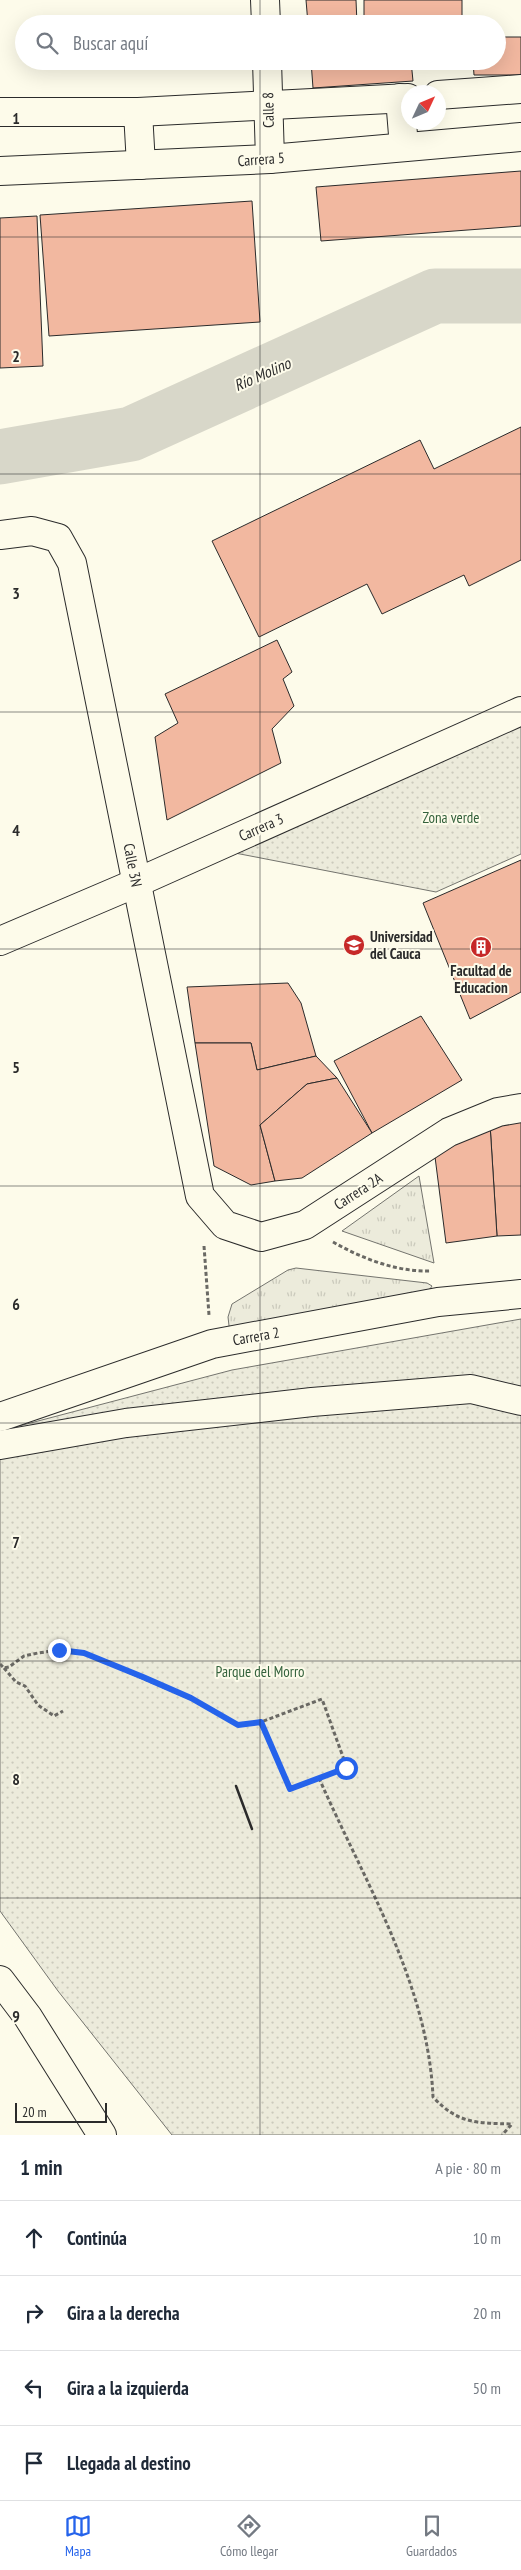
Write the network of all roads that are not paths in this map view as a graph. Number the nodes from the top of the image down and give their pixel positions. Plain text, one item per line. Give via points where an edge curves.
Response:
1 (266, 0) edge
2 (266, 15) edge
3 (267, 70) edge
4 (521, 89) edge
5 (446, 95) edge
6 (401, 98) edge
7 (268, 104) junction
8 (0, 112) edge
9 (138, 112) junction
10 (404, 130) edge
11 (521, 137) edge
12 (404, 147) junction
13 (270, 159) junction
14 (141, 165) junction
15 (0, 171) edge
16 (0, 536) edge
17 (521, 711) edge
18 (136, 883) junction
19 (0, 941) edge
20 (521, 1108) edge
21 (200, 1196) joint
22 (521, 1294) edge
23 (521, 1401) edge
24 (0, 1417) edge
25 (0, 1445) edge
26 (0, 1980) edge
27 (102, 2135) edge

1 - 2 street
3 - 7 street, Calle 8
4 - 5 street
6 - 7 street
7 - 9 street
7 - 13 street, Calle 8
8 - 9 street
9 - 14 street
10 - 12 street
11 - 12 street, Carrera 5
12 - 13 street, Carrera 5
13 - 14 street, Carrera 5
14 - 15 street, Carrera 5
16 - 18 street, Calle 3N via 32,531 58,538 72,563
17 - 18 street, Carrera 3
18 - 19 street, Carrera 3
18 - 21 street, Calle 3N
20 - 21 street, Carrera 2A via 498,1112 448,1132 305,1225 261,1237 225,1225
22 - 24 street, Carrera 2 via 438,1302 212,1344
23 - 25 street via 471,1389 362,1398 126,1423
26 - 27 street via 28,2017

